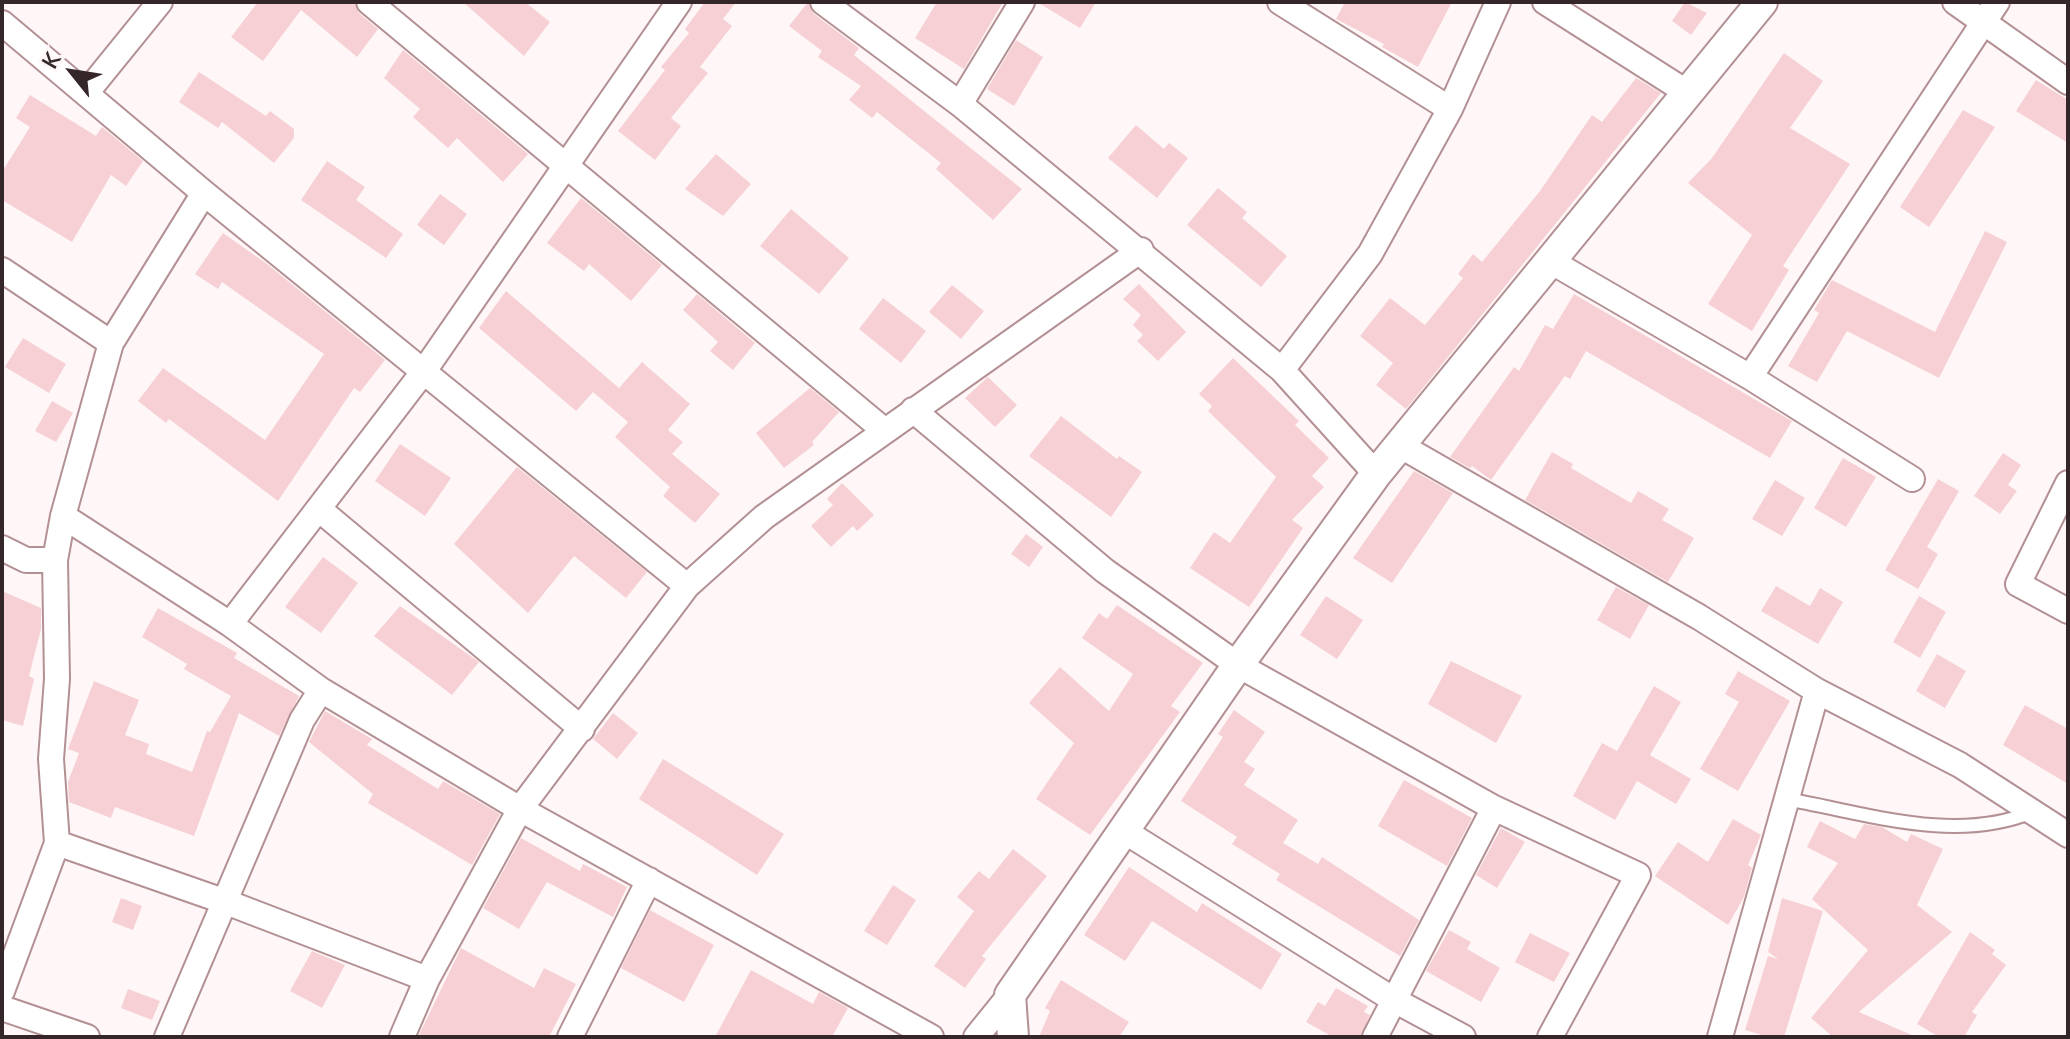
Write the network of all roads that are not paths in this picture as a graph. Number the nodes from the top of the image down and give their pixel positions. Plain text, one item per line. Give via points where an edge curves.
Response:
1 (160, 2) edge
2 (369, 2) edge
3 (679, 2) edge
4 (823, 2) edge
5 (1022, 2) edge
6 (1280, 2) edge
7 (1498, 2) edge
8 (1545, 2) edge
9 (1762, 2) edge
10 (1955, 2) edge
11 (1997, 2) edge
12 (1981, 22) junction
13 (2, 23) edge
14 (2068, 82) edge
15 (87, 92) junction
16 (1688, 93) junction
17 (960, 104) junction
18 (1450, 109) junction
19 (567, 169) junction
20 (204, 193) junction
21 (1141, 250) junction
22 (1552, 262) junction
23 (2, 270) edge
24 (111, 343) junction
25 (1282, 370) junction
26 (424, 371) junction
27 (1750, 377) junction
28 (913, 410) junction
29 (885, 431) junction
30 (1401, 446) junction
31 (1376, 474) junction
32 (1912, 479) dead end
33 (2068, 483) edge
34 (320, 510) junction
35 (63, 516) junction
36 (2, 548) edge
37 (55, 560) junction
38 (687, 586) junction
39 (2068, 611) edge
40 (230, 624) junction
41 (1238, 665) junction
42 (321, 690) junction
43 (1817, 691) junction
44 (582, 729) junction
45 (1786, 799) junction
46 (1494, 808) junction
47 (520, 809) junction
48 (2032, 812) junction
49 (1124, 831) junction
50 (2068, 835) edge
51 (57, 843) junction
52 (649, 880) junction
53 (226, 902) junction
54 (427, 979) junction
55 (2, 991) edge
56 (1010, 995) junction
57 (1394, 1000) junction
58 (2, 1008) edge
59 (87, 1037) edge
60 (167, 1037) edge
61 (402, 1037) edge
62 (570, 1037) edge
63 (931, 1037) edge
64 (976, 1037) edge
65 (1013, 1037) edge
66 (1375, 1037) edge
67 (1463, 1037) edge
68 (1550, 1037) edge
69 (1720, 1037) edge

1 - 15 street
2 - 19 street
3 - 19 street
4 - 17 street
5 - 17 street
6 - 18 street
7 - 18 street
8 - 16 street
9 - 16 street
10 - 12 street
11 - 12 street
12 - 14 street
12 - 27 street
13 - 15 street
15 - 20 street
16 - 22 street
17 - 21 street
18 - 25 street via 1370,254
19 - 26 street
19 - 29 street
20 - 24 street
20 - 26 street
21 - 25 street
21 - 28 street
22 - 27 street
22 - 30 street
23 - 24 street
24 - 35 street
25 - 31 street
26 - 34 street
26 - 38 street
27 - 32 street
28 - 29 street
28 - 41 street via 1105,571
29 - 38 street via 764,517
30 - 31 street
30 - 43 street
31 - 41 street
33 - 39 street via 2018,584
34 - 40 street
34 - 44 street
35 - 37 street
35 - 40 street
36 - 37 street via 26,560
37 - 51 street via 57,679 51,759
38 - 44 street
40 - 42 street
41 - 46 street
41 - 49 street
42 - 47 street
42 - 53 street via 302,720
43 - 45 street
43 - 48 street via 1960,765
44 - 47 street
45 - 48 lane via 1960,828 1994,825
45 - 69 street
46 - 57 street
46 - 68 street via 1638,875
47 - 52 street
47 - 54 street
48 - 50 street
49 - 56 street
49 - 57 street
51 - 53 street
51 - 55 street
52 - 62 street
52 - 63 street
53 - 54 street
53 - 60 street
54 - 61 street
56 - 64 street
56 - 65 street
57 - 66 street
57 - 67 street
58 - 59 street

